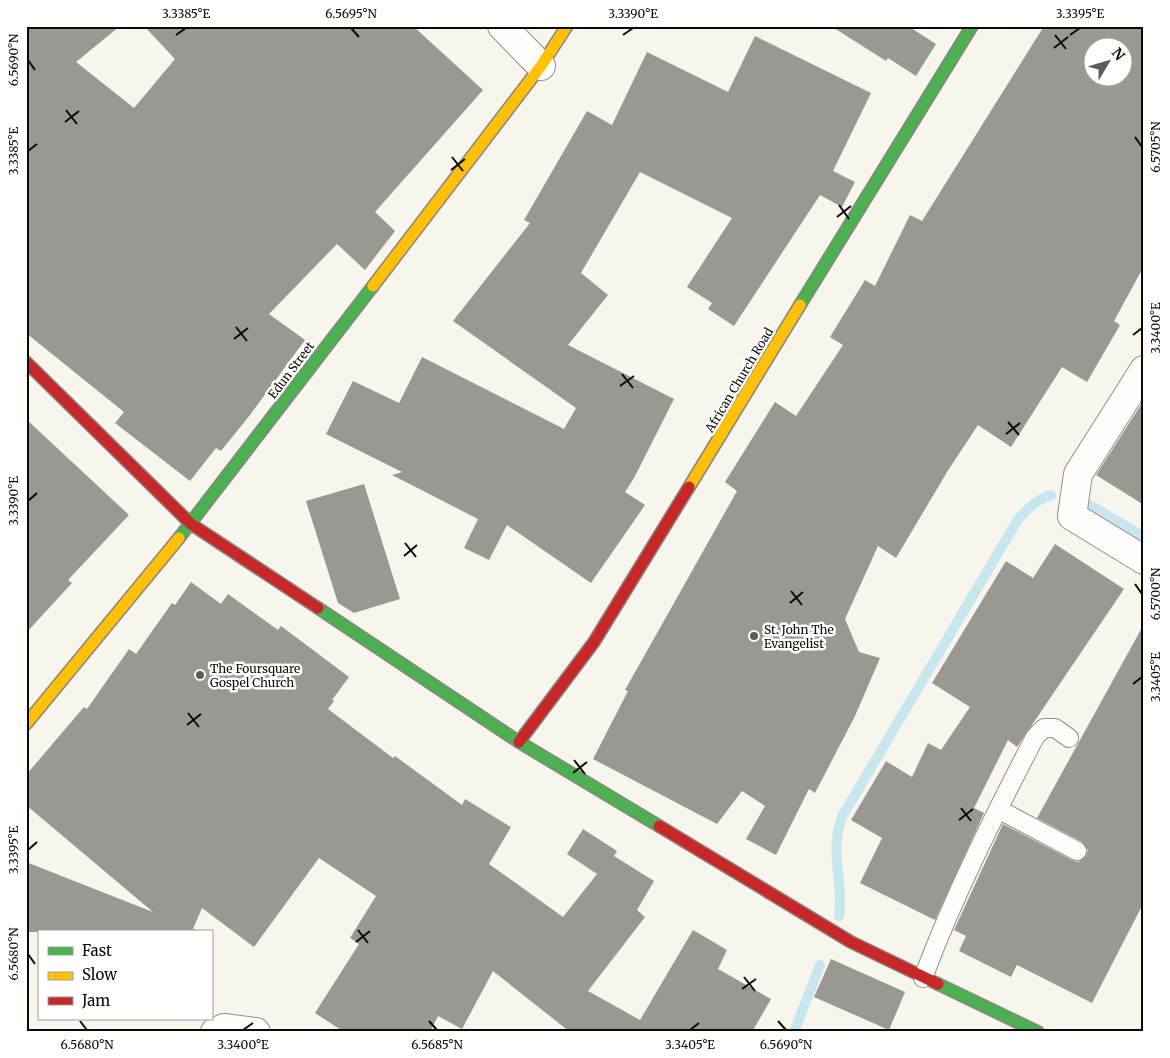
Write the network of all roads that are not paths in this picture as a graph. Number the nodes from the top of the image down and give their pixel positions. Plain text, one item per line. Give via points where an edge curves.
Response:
1 (502, 26) edge
2 (567, 26) edge
3 (972, 26) edge
4 (541, 66) junction
5 (26, 362) edge
6 (1144, 370) edge
7 (191, 524) junction
8 (1144, 560) edge
9 (26, 724) edge
10 (1069, 738) dead end
11 (520, 742) junction
12 (998, 809) junction
13 (1078, 851) dead end
14 (924, 978) junction
15 (215, 1032) edge
16 (256, 1032) edge
17 (1038, 1032) edge

1 - 4 street
2 - 4 street, Edun Street
3 - 11 street, African Church Road via 594,642
4 - 7 street, Edun Street
5 - 7 street
6 - 8 street via 1078,474 1072,516
7 - 9 street, Edun Street
7 - 11 street
10 - 12 lane via 1054,728 1044,728 1035,737
11 - 14 street via 851,942
12 - 13 lane
12 - 14 lane
14 - 17 street
15 - 16 street via 224,1028

